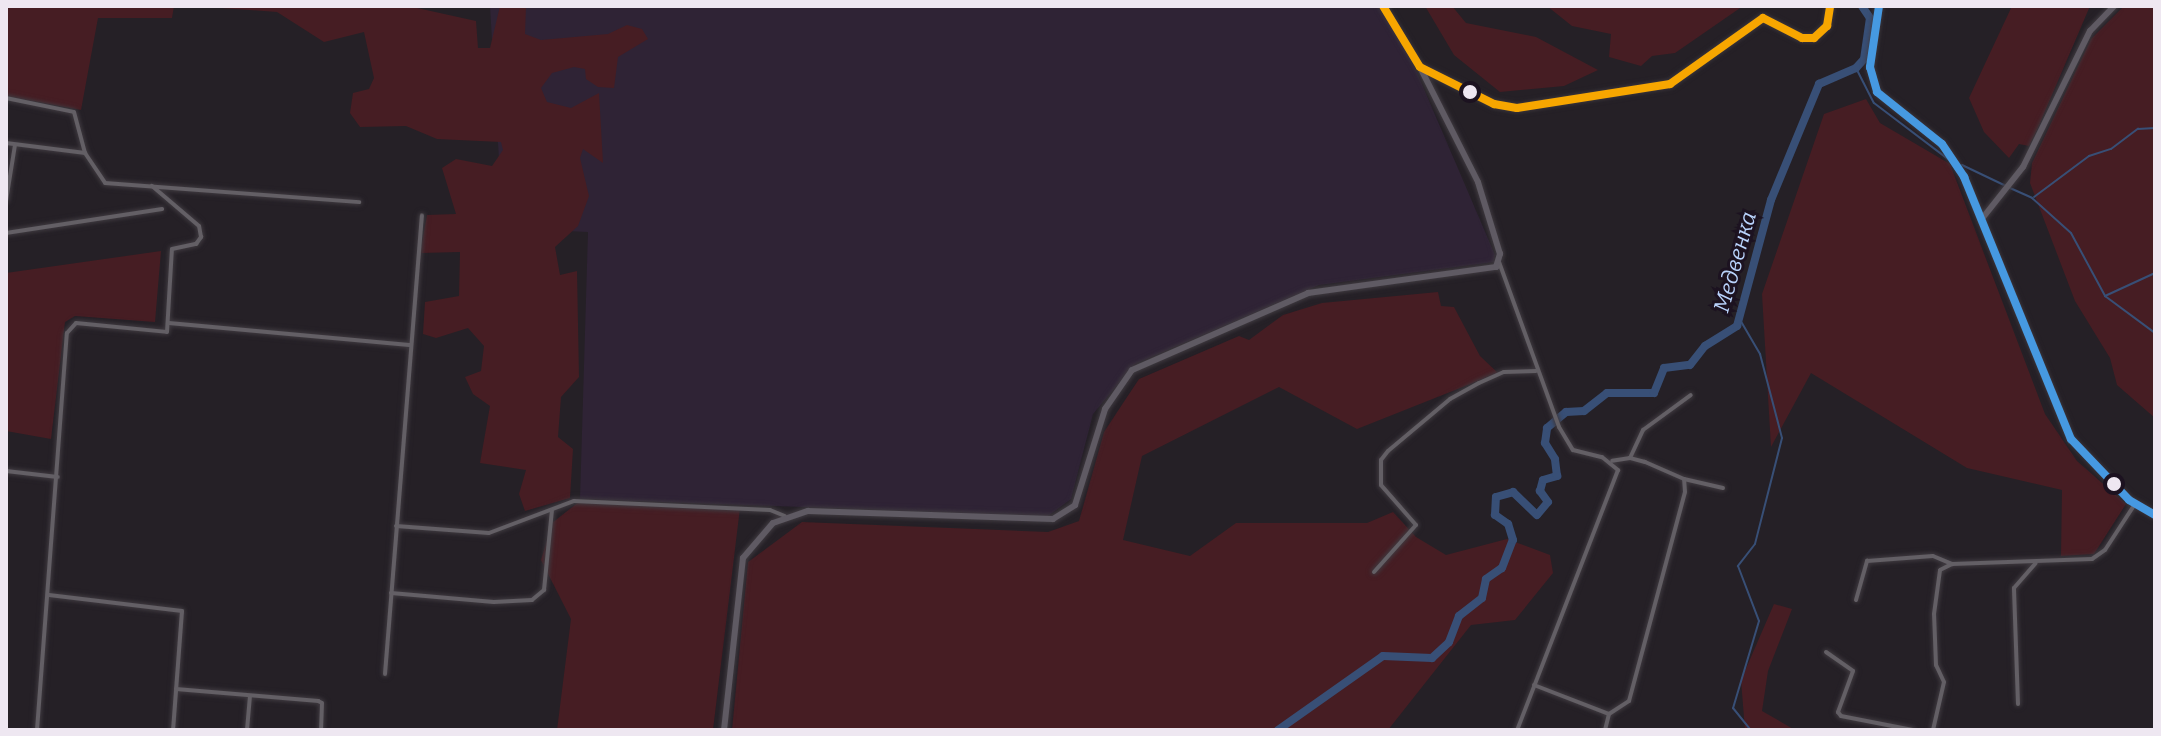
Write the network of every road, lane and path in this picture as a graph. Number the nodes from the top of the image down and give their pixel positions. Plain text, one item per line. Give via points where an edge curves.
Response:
1 (1383, 6) edge
2 (1830, 6) edge
3 (1879, 6) edge
4 (2114, 6) edge
5 (1420, 67) junction
6 (6, 98) edge
7 (6, 143) edge
8 (15, 145) junction
9 (85, 153) junction
10 (152, 186) junction
11 (6, 201) edge
12 (359, 202) dead end
13 (162, 209) dead end
14 (422, 215) dead end
15 (1981, 220) junction
16 (6, 233) edge
17 (1499, 262) junction
18 (168, 323) junction
19 (410, 345) junction
20 (1537, 371) junction
21 (1691, 395) dead end
22 (1630, 458) junction
23 (1609, 462) junction
24 (6, 471) edge
25 (58, 477) junction
26 (1684, 479) junction
27 (1723, 488) dead end
28 (2135, 504) junction
29 (552, 509) junction
30 (2155, 515) edge
31 (785, 516) junction
32 (396, 526) junction
33 (2038, 561) junction
34 (1952, 564) junction
35 (1374, 572) dead end
36 (391, 593) junction
37 (48, 595) junction
38 (1856, 600) dead end
39 (1826, 652) dead end
40 (385, 674) dead end
41 (1534, 685) junction
42 (176, 689) junction
43 (250, 696) junction
44 (2018, 704) dead end
45 (1609, 714) junction
46 (37, 730) edge
47 (173, 730) edge
48 (247, 730) edge
49 (321, 730) edge
50 (724, 730) edge
51 (1517, 730) edge
52 (1605, 730) edge
53 (1913, 730) edge
54 (1933, 730) edge

1 - 5 street
2 - 5 street via 1827,26 1814,38 1793,35 1763,18 1670,84 1531,107 1494,104
3 - 15 street via 1873,83 1887,101 1942,144 1964,177
4 - 15 street via 2090,31 2023,167
5 - 17 street via 1478,182
6 - 9 street via 74,112
7 - 8 street
8 - 9 street
8 - 11 street
9 - 10 street via 105,183
10 - 12 street
10 - 18 street via 199,226 201,237 196,244 172,249
13 - 16 street
14 - 19 street
15 - 28 street via 2071,439
17 - 20 street
17 - 31 street via 1490,271 1308,293 1132,370 1105,409 1075,505 1053,519 808,511
18 - 19 street
18 - 25 street via 167,332 76,323 67,333
19 - 32 street
20 - 23 street via 1559,427 1575,451
20 - 35 street via 1504,372 1479,383 1450,399 1388,451 1381,460 1381,485 1416,525
21 - 22 street via 1643,430
22 - 23 street
22 - 26 street
23 - 41 street via 1618,479
24 - 25 street
25 - 37 street
26 - 27 street
26 - 45 street via 1685,492 1629,701
28 - 30 street
28 - 33 street via 2099,555
29 - 31 street via 574,501 770,510
29 - 32 street via 489,533
29 - 36 street via 544,590 532,600
31 - 50 street via 762,532 743,558
32 - 36 street
33 - 34 street
33 - 44 street via 2014,588
34 - 38 street via 1933,556 1867,561 1860,571
34 - 54 street via 1935,578 1936,665 1944,682
36 - 40 street
37 - 42 street via 182,611
37 - 46 street
39 - 53 street via 1853,671 1841,716
41 - 45 street
41 - 51 street
42 - 43 street
42 - 47 street
43 - 48 street
43 - 49 street via 322,703
45 - 52 street

